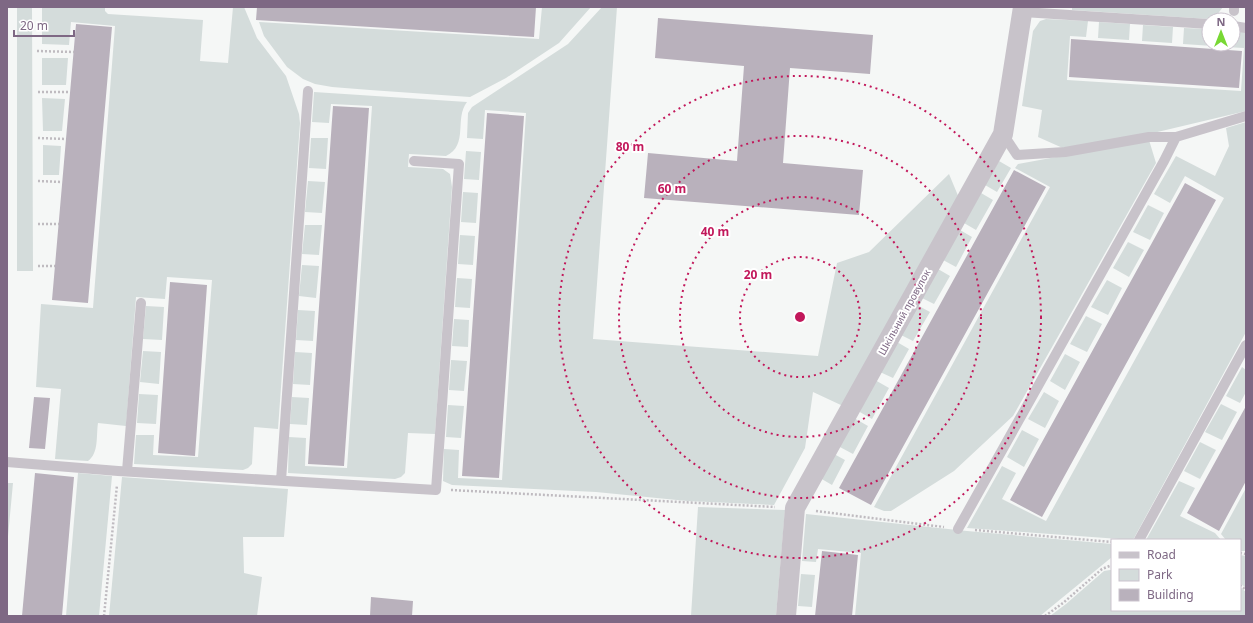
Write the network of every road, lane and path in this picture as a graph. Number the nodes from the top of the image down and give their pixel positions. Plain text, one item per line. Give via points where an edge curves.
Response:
1 (1023, 9) edge
2 (1201, 23) edge
3 (37, 51) dead end
4 (74, 52) dead end
5 (308, 91) dead end
6 (38, 92) dead end
7 (70, 92) dead end
8 (1246, 116) edge
9 (1003, 134) junction
10 (1176, 136) junction
11 (38, 138) dead end
12 (66, 138) dead end
13 (414, 161) dead end
14 (38, 181) dead end
15 (62, 182) dead end
16 (38, 224) dead end
17 (59, 224) dead end
18 (38, 266) dead end
19 (55, 266) dead end
20 (141, 303) dead end
21 (1246, 345) edge
22 (7, 462) edge
23 (123, 471) junction
24 (281, 481) junction
25 (436, 490) junction
26 (796, 508) junction
27 (958, 529) dead end
28 (1140, 539) edge
29 (1111, 565) edge
30 (104, 616) edge
31 (786, 616) edge
32 (1044, 616) edge

1 - 2 lane
1 - 9 street, Шкільний провулок
3 - 4 path
5 - 24 lane
6 - 7 path
8 - 10 lane
9 - 10 lane via 1017,155 1065,152 1149,136
9 - 26 street, Шкільний провулок
10 - 27 lane
11 - 12 path
13 - 25 lane via 459,164
14 - 15 path
16 - 17 path
18 - 19 path
20 - 23 lane
21 - 28 lane
22 - 23 lane
23 - 24 lane
23 - 30 path
24 - 25 lane
25 - 26 path
26 - 31 street, Шкільний провулок
29 - 32 path via 1102,569

